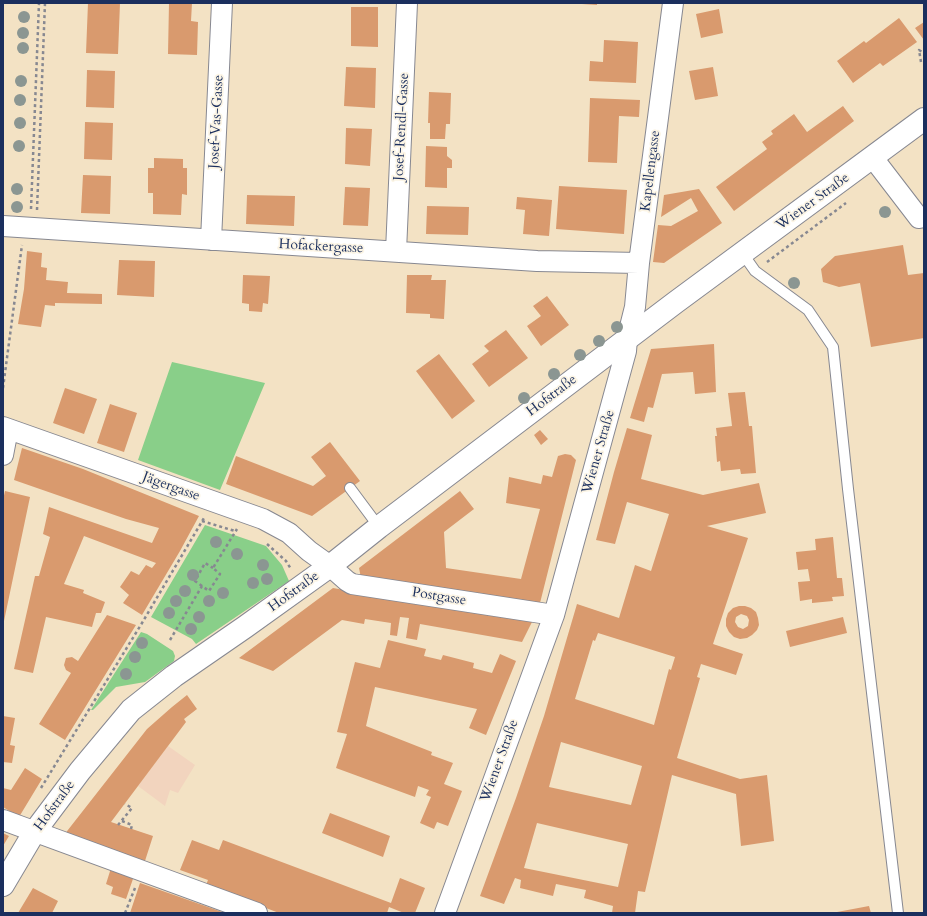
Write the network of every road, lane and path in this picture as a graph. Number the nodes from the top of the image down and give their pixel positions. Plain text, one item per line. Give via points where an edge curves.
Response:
1 (39, 3) edge
2 (45, 3) edge
3 (222, 3) edge
4 (407, 3) edge
5 (673, 3) edge
6 (924, 53) edge
7 (921, 62) dead end
8 (924, 119) edge
9 (873, 158) junction
10 (848, 202) dead end
11 (924, 217) edge
12 (34, 222) junction
13 (3, 226) edge
14 (211, 240) junction
15 (396, 251) junction
16 (743, 254) junction
17 (639, 263) junction
18 (755, 271) junction
19 (627, 339) junction
20 (3, 388) edge
21 (6, 428) edge
22 (3, 455) edge
23 (350, 488) dead end
24 (213, 502) junction
25 (246, 514) junction
26 (202, 521) junction
27 (379, 527) junction
28 (236, 531) junction
29 (242, 533) dead end
30 (265, 542) dead end
31 (330, 566) junction
32 (213, 568) junction
33 (202, 586) junction
34 (302, 587) junction
35 (554, 615) junction
36 (170, 640) dead end
37 (37, 794) dead end
38 (125, 804) dead end
39 (3, 820) edge
40 (122, 820) junction
41 (118, 825) dead end
42 (131, 829) dead end
43 (36, 832) junction
44 (141, 870) junction
45 (3, 884) edge
46 (125, 913) edge
47 (258, 913) edge
48 (445, 913) edge
49 (898, 913) edge

1 - 12 path
2 - 12 path
3 - 14 street, Josef-Vas-Gasse
4 - 15 street, Josef-Rendl-Gasse
5 - 17 street, Kapellengasse
6 - 7 path via 919,50
8 - 9 main road, Wiener Straße
9 - 11 street via 919,218
9 - 16 main road, Wiener Straße
10 - 18 path
12 - 13 street, Hofackergasse
12 - 14 street, Hofackergasse
12 - 20 path via 24,235
14 - 15 street, Hofackergasse
15 - 17 street, Hofackergasse via 537,261
16 - 18 lane
16 - 19 main road, Wiener Straße
17 - 19 street, Kapellengasse via 635,307
18 - 49 lane via 808,310 833,347
19 - 27 main road, Hofstraße
19 - 35 street, Wiener Straße via 613,403
21 - 22 street
21 - 24 street, Jägergasse
23 - 27 lane
24 - 25 street, Jägergasse
24 - 26 path
25 - 28 path
25 - 31 street, Jägergasse via 263,519 289,533
26 - 28 path
26 - 37 path
27 - 31 main road, Hofstraße
28 - 29 path
28 - 32 path
30 - 34 path via 286,561
31 - 34 main road, Hofstraße
31 - 35 street, Postgasse via 352,584
32 - 33 path via 220,574 209,591
32 - 33 path via 205,563 195,581
33 - 36 path
34 - 43 main road, Hofstraße via 174,676 131,710 80,771
35 - 48 street, Wiener Straße
38 - 40 path via 132,808
39 - 43 street
40 - 41 path
40 - 42 path via 132,825
43 - 44 street
43 - 45 main road, Hofstraße
44 - 46 path
44 - 47 street

